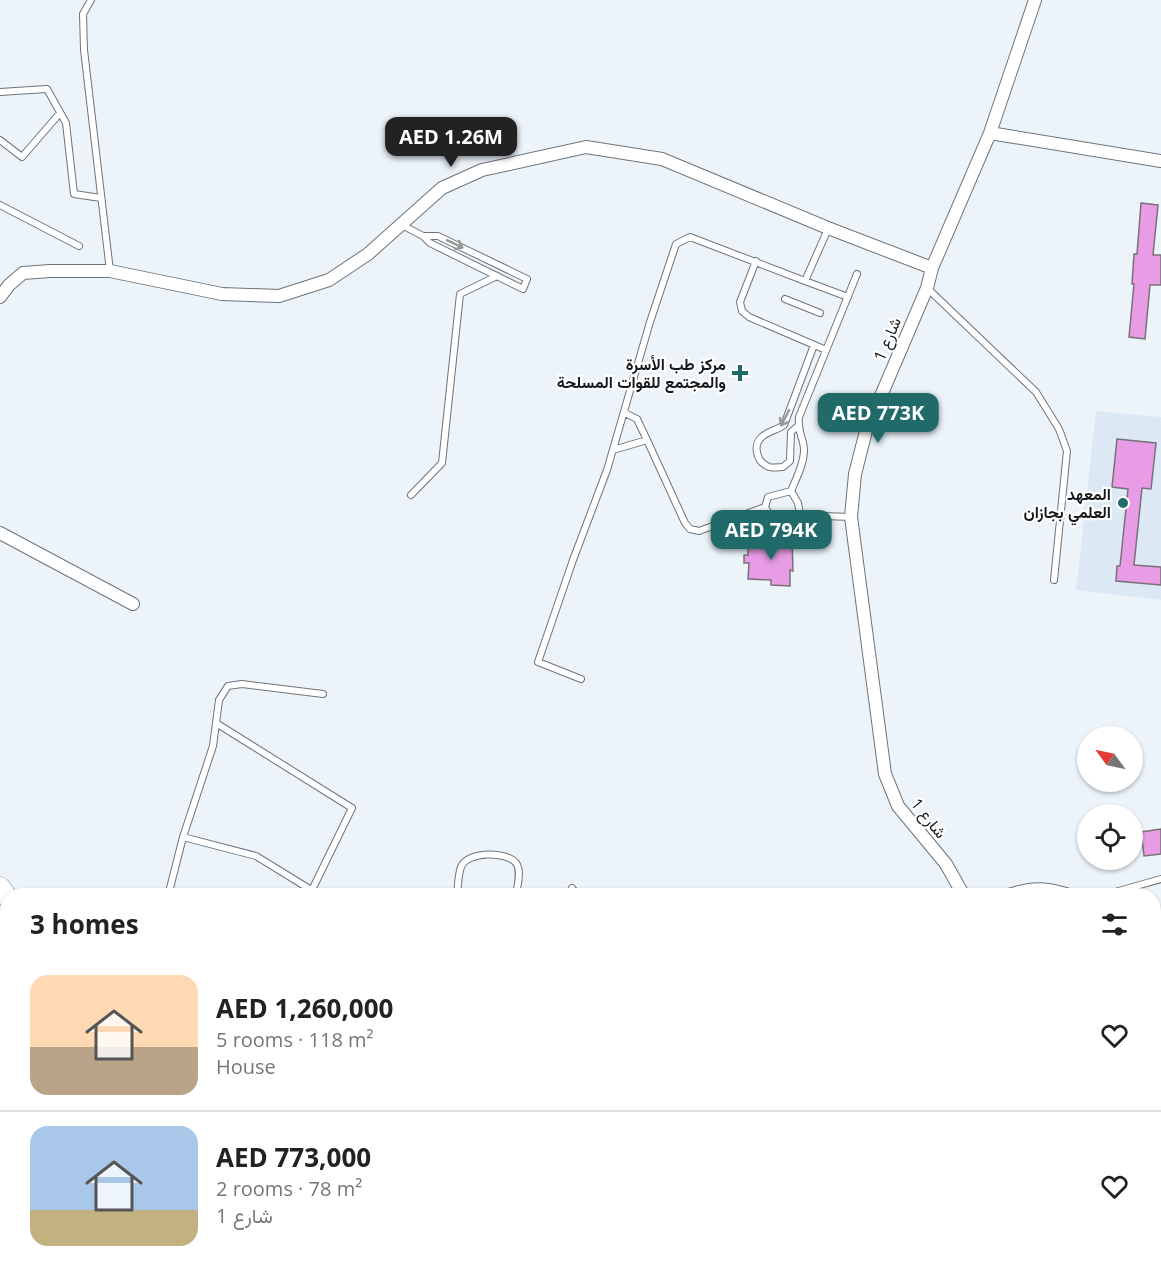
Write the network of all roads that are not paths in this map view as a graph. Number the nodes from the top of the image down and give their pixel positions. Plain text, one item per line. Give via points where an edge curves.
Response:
1 (91, 0) edge
2 (1035, 0) edge
3 (0, 92) edge
4 (60, 113) junction
5 (990, 133) junction
6 (0, 140) edge
7 (1161, 161) edge
8 (101, 198) junction
9 (0, 205) edge
10 (401, 225) junction
11 (828, 228) junction
12 (423, 236) junction
13 (79, 246) dead end
14 (756, 261) junction
15 (932, 268) junction
16 (110, 271) junction
17 (857, 274) dead end
18 (497, 276) junction
19 (805, 281) junction
20 (927, 288) junction
21 (0, 297) edge
22 (848, 297) junction
23 (785, 299) dead end
24 (820, 313) dead end
25 (814, 345) junction
26 (826, 350) junction
27 (625, 413) junction
28 (798, 426) junction
29 (647, 440) junction
30 (613, 450) junction
31 (791, 492) junction
32 (411, 495) dead end
33 (765, 507) junction
34 (800, 515) junction
35 (851, 517) junction
36 (0, 533) edge
37 (1054, 580) dead end
38 (133, 604) dead end
39 (581, 679) dead end
40 (323, 694) dead end
41 (216, 723) junction
42 (183, 837) junction
43 (1161, 879) edge
44 (169, 888) edge
45 (309, 888) edge
46 (313, 888) edge
47 (458, 888) edge
48 (517, 888) edge
49 (960, 888) edge
50 (1018, 888) edge
51 (1055, 888) edge
52 (1129, 888) edge

1 - 8 lane via 83,14 84,50
2 - 5 street, شارع 1
3 - 4 lane via 47,89
4 - 6 lane via 22,157
4 - 8 lane via 66,123 74,194
5 - 7 street
5 - 15 street, شارع 1
8 - 16 lane
9 - 13 lane
10 - 11 street via 442,188 482,170 586,147 662,159
10 - 12 lane
10 - 16 street via 368,254 329,280 279,296 222,294
11 - 15 street
11 - 19 lane
12 - 18 lane
12 -> 18 lane via 438,236 527,279 523,289
14 - 19 lane
14 - 25 lane via 740,302 742,311
14 - 27 lane via 690,237 676,244
15 - 20 street, شارع 1
16 - 21 street via 23,273
17 - 22 lane
18 - 32 lane via 460,294 442,464
19 - 22 lane
20 - 35 street, شارع 1 via 866,431 855,474
20 - 37 lane via 1036,392 1059,429 1067,451
22 - 26 lane
23 - 24 lane
25 - 26 lane
25 -> 28 lane via 784,425 760,438 756,448 759,460 769,467 783,467 790,461 791,432
26 - 28 lane
27 - 29 lane via 637,419
27 - 30 lane
28 - 31 lane via 804,449
29 - 30 lane
29 - 33 lane via 690,529 699,531
30 - 39 lane via 538,662
31 - 33 lane via 768,497
31 - 34 lane
33 - 34 lane via 769,514
34 - 35 lane
35 - 49 street, شارع 1 via 885,774 898,806 946,864
36 - 38 street
40 - 41 lane via 242,684 228,686 219,700
41 - 42 lane via 213,746
41 - 46 lane via 352,808
42 - 44 lane
42 - 45 lane via 256,856
43 - 52 lane
47 - 48 lane via 461,867 467,858 477,855 509,857 519,870
50 - 51 lane via 1037,884

